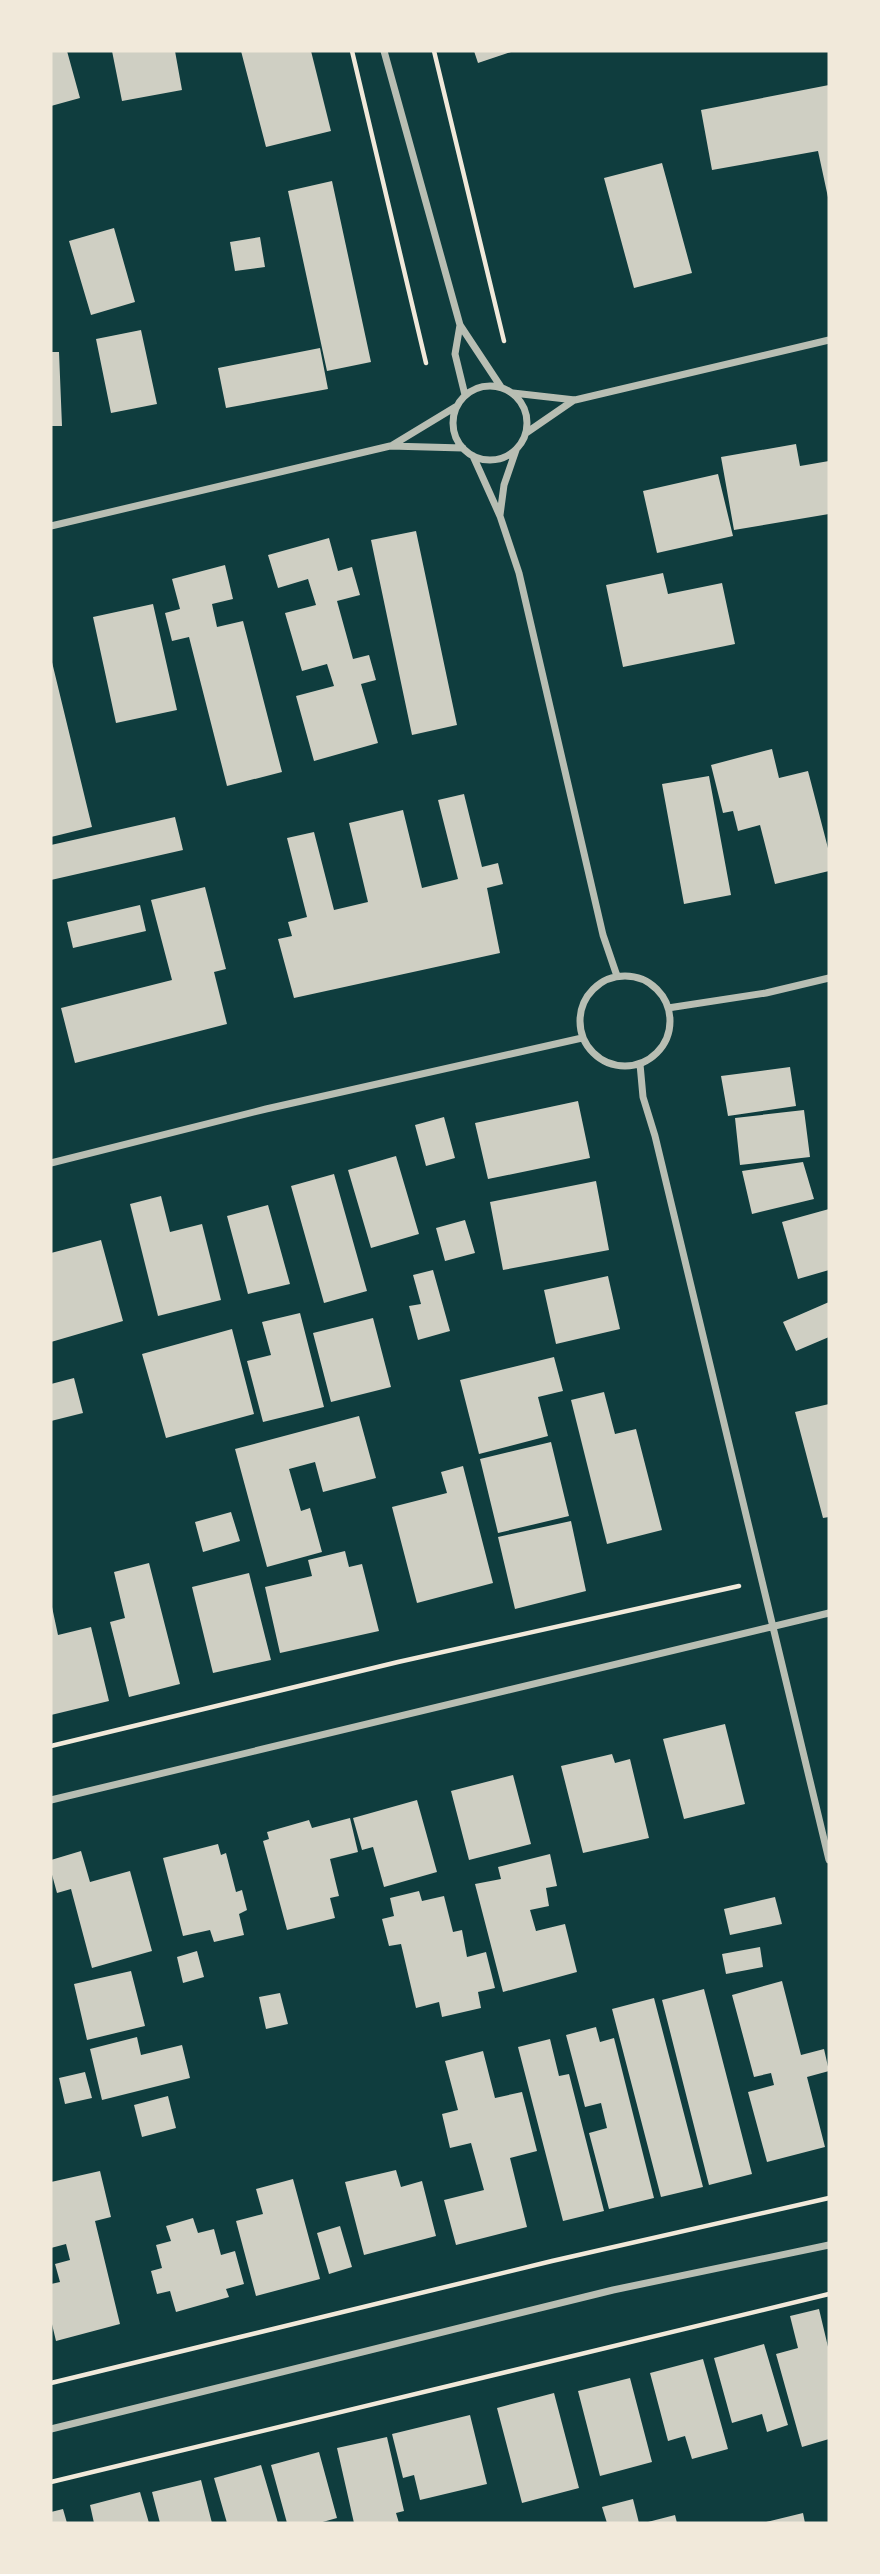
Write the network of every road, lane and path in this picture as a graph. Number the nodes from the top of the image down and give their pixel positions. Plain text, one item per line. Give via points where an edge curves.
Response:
1 (352, 51) edge
2 (383, 51) edge
3 (434, 51) edge
4 (460, 325) junction
5 (829, 340) edge
6 (504, 341) dead end
7 (426, 363) dead end
8 (501, 387) junction
9 (513, 393) junction
10 (465, 395) junction
11 (575, 400) junction
12 (457, 405) junction
13 (526, 433) junction
14 (390, 446) junction
15 (463, 448) junction
16 (516, 450) junction
17 (473, 456) junction
18 (500, 516) junction
19 (51, 526) edge
20 (617, 976) junction
21 (829, 978) edge
22 (668, 1008) junction
23 (582, 1038) junction
24 (640, 1064) junction
25 (51, 1163) edge
26 (739, 1586) dead end
27 (829, 1613) edge
28 (772, 1626) junction
29 (51, 1746) edge
30 (51, 1800) edge
31 (829, 1860) edge
32 (829, 2198) edge
33 (829, 2245) edge
34 (829, 2294) edge
35 (51, 2384) edge
36 (51, 2430) edge
37 (51, 2482) edge

1 - 7 path
2 - 4 street
3 - 6 path
4 - 8 street
4 - 10 street via 455,354
5 - 11 street
8 - 9 street
8 - 10 street via 488,385
9 - 11 street
9 - 13 street via 525,411
10 - 12 street
11 - 13 street
12 - 14 street
12 - 15 street via 453,428
13 - 16 street
14 - 15 street
14 - 19 street
15 - 17 street
16 - 17 street via 495,459
16 - 18 street
17 - 18 street
18 - 20 street via 519,573 603,935
20 - 22 street via 643,979 663,996
20 - 23 street via 596,986 582,1004
21 - 22 street
22 - 24 street via 665,1042 659,1052
23 - 24 street via 606,1063
23 - 25 street
24 - 28 street via 643,1097
26 - 29 path
27 - 28 street
28 - 30 street
28 - 31 street
32 - 35 path
33 - 36 street via 613,2290
34 - 37 path

